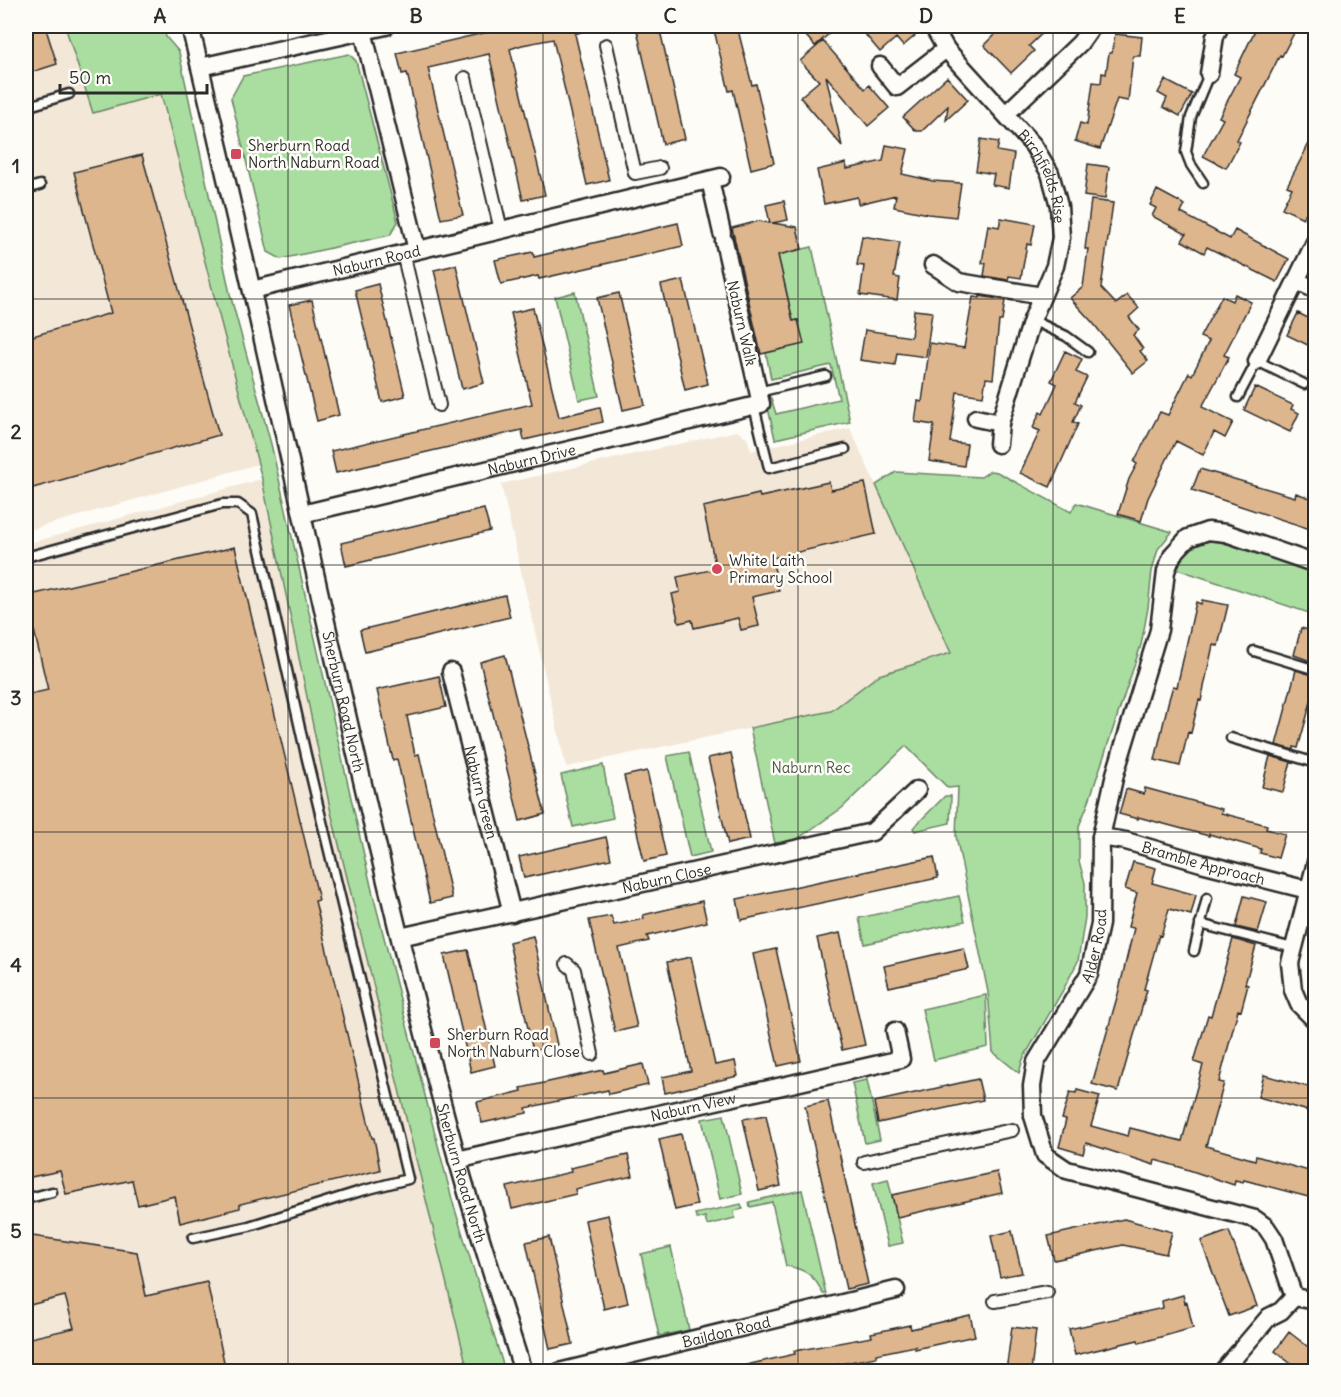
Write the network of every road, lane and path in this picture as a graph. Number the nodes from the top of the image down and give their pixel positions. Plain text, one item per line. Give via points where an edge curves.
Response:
1 (190, 26) edge
2 (386, 26) edge
3 (933, 26) edge
4 (1092, 26) edge
5 (1220, 26) edge
6 (363, 28) edge
7 (606, 45) dead end
8 (946, 49) junction
9 (880, 66) dead end
10 (200, 67) junction
11 (1209, 74) joint
12 (465, 78) dead end
13 (69, 94) dead end
14 (26, 108) edge
15 (1006, 114) junction
16 (660, 168) dead end
17 (715, 178) joint
18 (1203, 183) dead end
19 (40, 185) dead end
20 (26, 189) edge
21 (501, 230) junction
22 (1316, 240) edge
23 (410, 252) junction
24 (933, 265) dead end
25 (1297, 281) junction
26 (252, 290) junction
27 (1316, 290) edge
28 (1042, 296) junction
29 (1032, 320) junction
30 (1089, 352) dead end
31 (1257, 360) junction
32 (826, 376) dead end
33 (1304, 384) dead end
34 (1238, 398) dead end
35 (757, 401) junction
36 (439, 405) dead end
37 (976, 418) dead end
38 (1000, 423) junction
39 (998, 444) dead end
40 (844, 449) dead end
41 (303, 514) junction
42 (26, 557) edge
43 (1316, 564) edge
44 (1254, 651) dead end
45 (1316, 670) edge
46 (451, 672) dead end
47 (1231, 738) dead end
48 (1316, 763) edge
49 (917, 790) dead end
50 (1101, 837) junction
51 (1316, 862) edge
52 (1308, 890) junction
53 (1207, 898) dead end
54 (512, 913) junction
55 (1200, 924) junction
56 (400, 937) junction
57 (1293, 948) junction
58 (1194, 951) dead end
59 (567, 964) dead end
60 (1316, 1021) edge
61 (895, 1031) dead end
62 (591, 1054) dead end
63 (1012, 1130) dead end
64 (457, 1160) junction
65 (864, 1162) dead end
66 (52, 1192) dead end
67 (26, 1199) edge
68 (193, 1238) dead end
69 (896, 1290) dead end
70 (1047, 1292) dead end
71 (1294, 1297) junction
72 (995, 1301) dead end
73 (1316, 1301) edge
74 (523, 1371) edge
75 (559, 1371) edge
76 (1222, 1371) edge

1 - 10 street, Sherburn Road North
2 - 6 street
3 - 8 street, Birchfields Rise
4 - 15 street via 1080,43
5 - 11 street
6 - 10 street
6 - 23 street
7 - 16 street via 635,173
8 - 9 street via 897,87
8 - 15 street, Birchfields Rise
10 - 26 street, Sherburn Road North
11 - 18 lane via 1191,117 1186,152
12 - 21 street
13 - 14 lane
15 - 28 street, Birchfields Rise via 1033,145 1050,173 1059,206 1061,238 1055,266
17 - 21 street, Naburn Road
17 - 35 street, Naburn Walk via 723,237
19 - 20 lane
21 - 23 street, Naburn Road
22 - 25 street
23 - 26 street, Naburn Road
23 - 36 street
24 - 28 street via 959,282
25 - 27 street
25 - 31 street
26 - 41 street, Sherburn Road North
28 - 29 street, Birchfields Rise
29 - 30 lane
29 - 38 street, Birchfields Rise
31 - 33 lane
31 - 34 lane
32 - 35 lane
35 - 40 lane via 769,468
35 - 41 street, Naburn Drive
37 - 38 street
38 - 39 street, Birchfields Rise
41 - 56 street, Sherburn Road North
42 - 68 lane via 222,504 238,504 252,514 408,1179 249,1226
43 - 50 street, Alder Road via 1226,533 1208,531 1188,538 1173,554 1166,571 1159,630 1115,774
44 - 45 lane
46 - 54 street, Naburn Green
47 - 48 lane
49 - 54 street, Naburn Close via 872,832
50 - 52 street, Bramble Approach
50 - 71 street, Alder Road via 1100,924 1089,974 1036,1062 1032,1086 1034,1116 1045,1155 1067,1170 1255,1219 1274,1239
51 - 52 street
52 - 57 street
53 - 55 lane
54 - 56 street, Naburn Close
55 - 57 lane
55 - 58 lane
56 - 64 street, Sherburn Road North
57 - 60 street via 1293,990 1299,1004
59 - 62 street via 574,970
61 - 64 street, Naburn View via 901,1059
63 - 65 street
64 - 74 street, Sherburn Road North
66 - 67 lane
69 - 75 street, Baildon Road
70 - 72 street
71 - 73 street
71 - 76 street via 1269,1317

